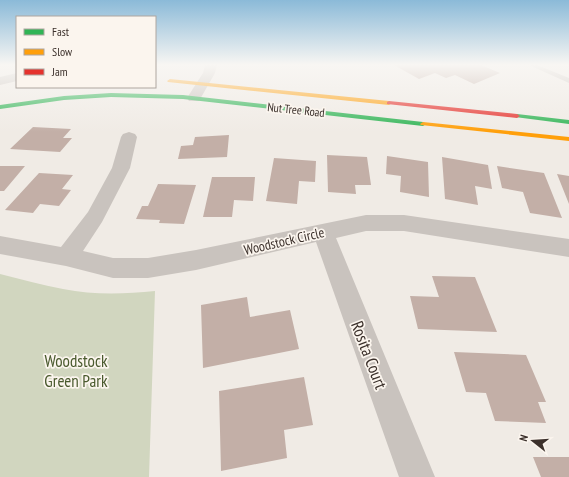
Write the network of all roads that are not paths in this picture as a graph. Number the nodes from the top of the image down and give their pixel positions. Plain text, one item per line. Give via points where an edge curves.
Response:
1 (201, 87) edge
2 (244, 87) edge
3 (194, 98) junction
4 (0, 107) edge
5 (569, 122) edge
6 (129, 137) dead end
7 (569, 139) edge
8 (323, 232) junction
9 (0, 245) edge
10 (569, 248) edge
11 (66, 257) junction
12 (417, 477) edge

1 - 3 street
2 - 5 main road, Nut Tree Road
3 - 4 main road, Nut Tree Road via 112,95 64,98
3 - 7 main road, Nut Tree Road
6 - 11 street via 121,168 96,217
8 - 10 street, Woodstock Circle via 366,223 404,223
8 - 11 street, Woodstock Circle via 148,268 112,268
8 - 12 street, Rosita Court
9 - 11 street, Woodstock Circle

